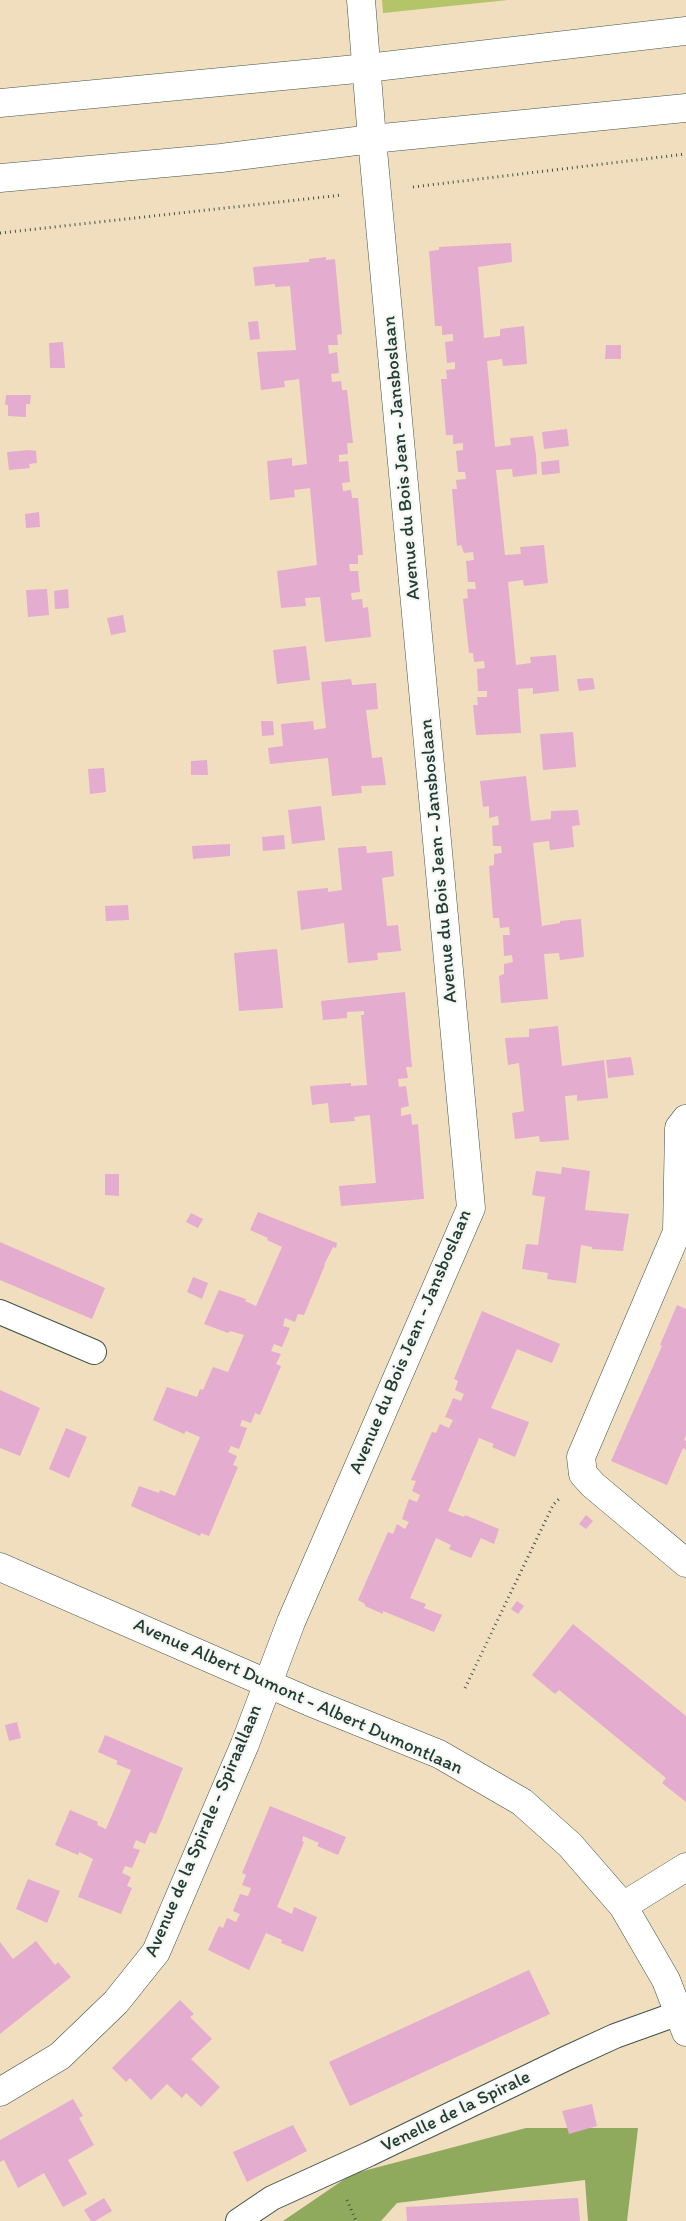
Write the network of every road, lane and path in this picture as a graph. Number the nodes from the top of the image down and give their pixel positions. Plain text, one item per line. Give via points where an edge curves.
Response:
1 (361, 0) edge
2 (686, 31) edge
3 (367, 68) junction
4 (0, 103) edge
5 (686, 108) edge
6 (372, 139) junction
7 (0, 178) edge
8 (686, 1120) edge
9 (0, 1312) edge
10 (94, 1352) dead end
11 (583, 1474) junction
12 (686, 1563) edge
13 (0, 1567) edge
14 (268, 1683) junction
15 (465, 1688) dead end
16 (686, 1867) edge
17 (623, 1906) junction
18 (682, 2022) edge
19 (0, 2092) edge
20 (238, 2221) edge

1 - 3 street, Avenue du Bois Jean - Jansboslaan
2 - 3 street
3 - 4 street
3 - 6 street, Avenue du Bois Jean - Jansboslaan
5 - 6 street
6 - 7 street via 221,158
6 - 14 street, Avenue du Bois Jean - Jansboslaan via 471,1208 291,1622
8 - 11 street via 680,1128 677,1232 580,1457
9 - 10 lane
11 - 12 street
11 - 15 path via 553,1505
13 - 14 street, Avenue Albert Dumont - Albert Dumontlaan
14 - 17 street, Avenue Albert Dumont - Albert Dumontlaan via 439,1754 522,1802 570,1845
14 - 19 street, Avenue de la Spirale - Spiraallaan via 156,1952 116,2002 60,2056
16 - 17 street
17 - 18 street, Avenue Albert Dumont - Albert Dumontlaan via 666,1980
18 - 20 lane, Venelle de la Spirale via 615,2036 272,2198

